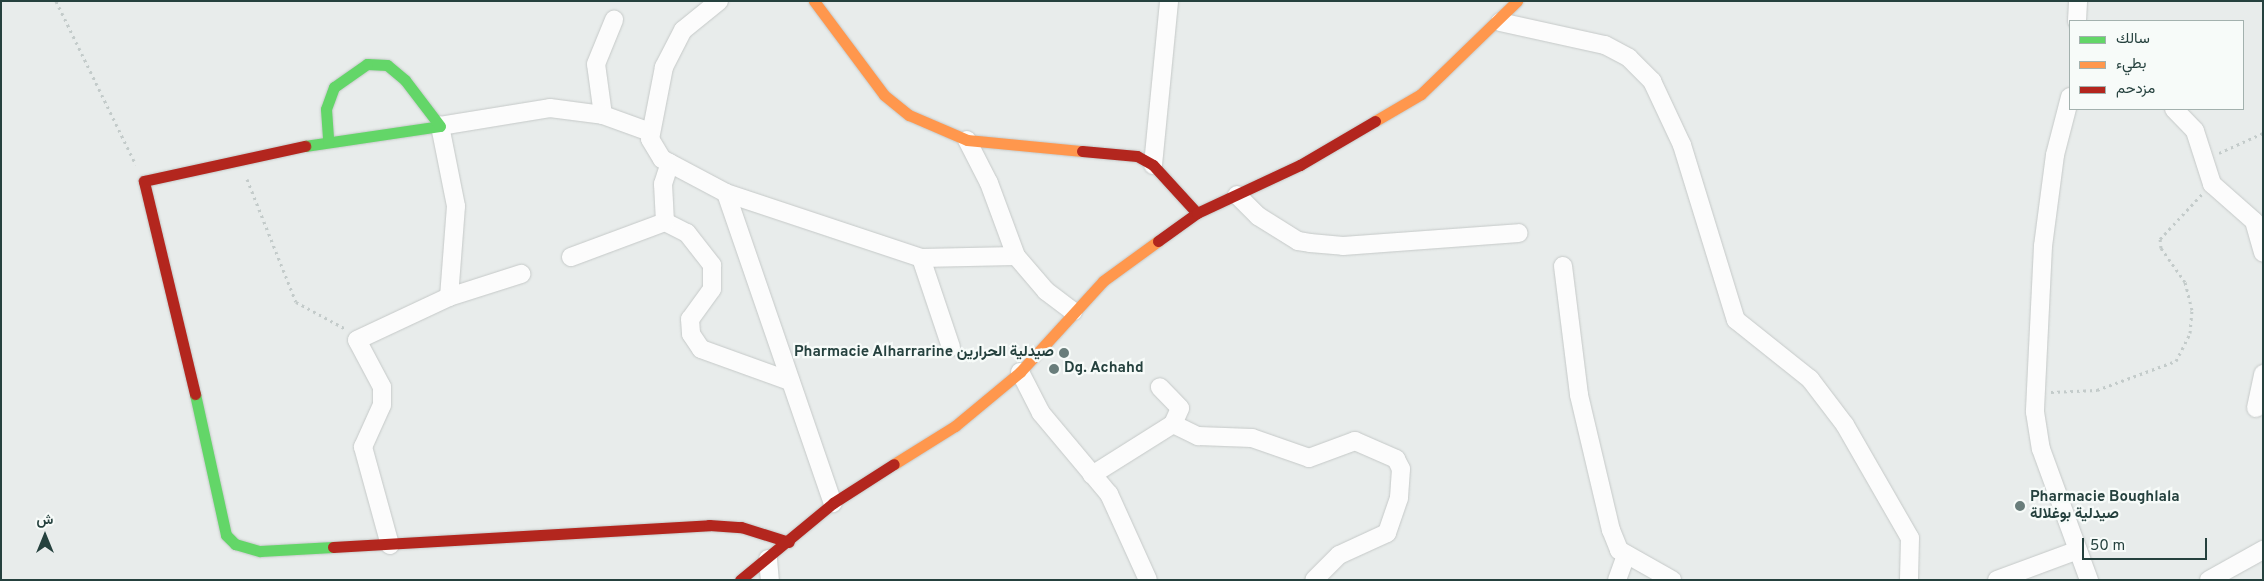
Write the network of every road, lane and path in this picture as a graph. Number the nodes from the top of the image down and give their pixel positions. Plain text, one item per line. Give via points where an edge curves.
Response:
1 (56, 1) edge
2 (720, 1) edge
3 (814, 1) edge
4 (1169, 1) edge
5 (1517, 1) edge
6 (2078, 1) edge
7 (614, 20) dead end
8 (2077, 20) edge
9 (1500, 22) junction
10 (2069, 101) edge
11 (2175, 110) edge
12 (603, 116) junction
13 (440, 126) junction
14 (650, 132) junction
15 (2263, 133) edge
16 (967, 140) junction
17 (328, 141) junction
18 (2204, 159) junction
19 (239, 161) junction
20 (670, 163) junction
21 (1153, 165) junction
22 (144, 182) junction
23 (2212, 184) junction
24 (726, 193) junction
25 (1237, 194) junction
26 (1197, 213) junction
27 (665, 222) junction
28 (1519, 232) dead end
29 (2263, 253) edge
30 (1016, 256) junction
31 (572, 257) dead end
32 (921, 258) junction
33 (1563, 266) dead end
34 (521, 274) dead end
35 (449, 297) junction
36 (1073, 311) junction
37 (357, 340) junction
38 (951, 346) dead end
39 (1020, 372) junction
40 (2263, 374) edge
41 (790, 381) junction
42 (1160, 387) dead end
43 (2035, 392) junction
44 (2256, 408) dead end
45 (1173, 424) junction
46 (1092, 475) junction
47 (833, 503) junction
48 (789, 542) junction
49 (390, 545) junction
50 (2078, 550) junction
51 (2263, 550) edge
52 (1626, 555) junction
53 (768, 559) junction
54 (1908, 579) edge
55 (740, 580) edge
56 (770, 580) edge
57 (1148, 580) edge
58 (1314, 580) edge
59 (1617, 580) edge
60 (1672, 580) edge
61 (1998, 580) edge
62 (2088, 580) edge
63 (2209, 580) edge

1 - 22 path
2 - 14 street via 683,30 672,47
3 - 16 street via 884,95 909,115
4 - 21 street
5 - 9 street
6 - 8 street
7 - 12 street via 596,64
9 - 25 street via 1420,94 1300,165
9 - 54 street via 1605,45 1629,58 1652,81 1682,145 1736,320 1810,379 1845,425 1910,538
10 - 43 street via 2055,155 2043,246
11 - 18 street via 2195,131
12 - 13 street via 536,108
12 - 14 street
13 - 17 street
13 - 17 street via 405,80 387,65 367,64 334,88 326,109
13 - 35 street via 456,206
14 - 20 street via 652,148
15 - 18 path
16 - 21 street via 1120,152
16 - 30 street via 989,183
17 - 19 street
18 - 23 street
19 - 22 street
19 - 37 path via 296,302 335,320
20 - 24 street
20 - 27 street via 663,184
21 - 26 street
22 - 49 street via 165,254 226,535 235,544 260,551
23 - 29 street via 2254,221
23 - 43 path via 2160,239 2161,248 2185,282 2192,310 2190,333 2176,361 2098,390
24 - 32 street
24 - 41 street
25 - 26 street
25 - 28 street via 1258,216 1298,241 1310,243 1343,246
26 - 36 street via 1103,281
27 - 31 street
27 - 41 street via 687,233 712,265 712,289 690,319 691,334 701,349
30 - 32 street
30 - 36 street via 1046,291
32 - 38 street
33 - 52 street via 1579,394 1610,530
34 - 35 street
35 - 37 street
36 - 39 street
37 - 49 street via 382,387 382,404 363,447
39 - 46 street via 1041,413
39 - 47 street via 955,426
40 - 44 street
41 - 47 street
42 - 45 street via 1180,408
43 - 50 street via 2041,449
45 - 46 street
45 - 58 street via 1198,436 1252,438 1309,458 1355,441 1396,459 1401,469 1399,498 1387,533 1339,555
46 - 57 street via 1109,494
47 - 48 street
48 - 49 street via 741,527 708,525
48 - 53 street
50 - 61 street
50 - 62 street
51 - 63 street
52 - 59 street
52 - 60 street
53 - 55 street
53 - 56 street

